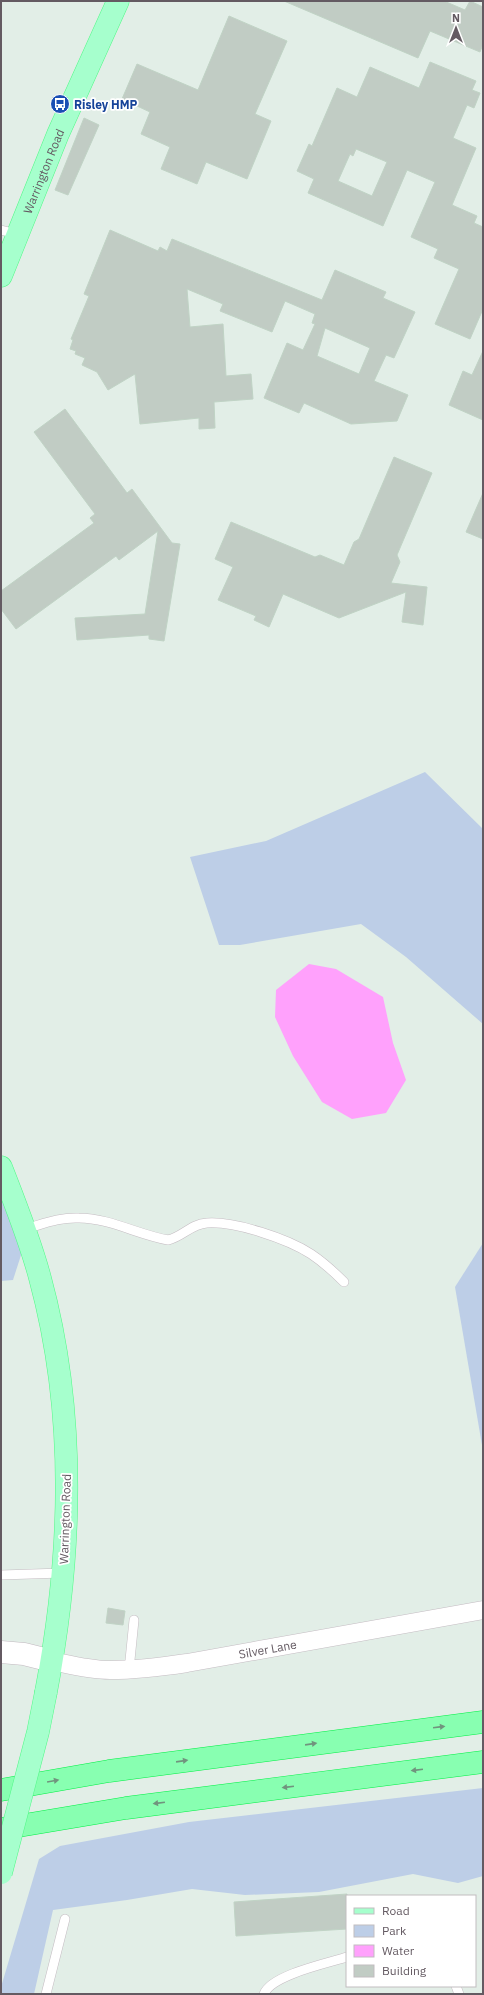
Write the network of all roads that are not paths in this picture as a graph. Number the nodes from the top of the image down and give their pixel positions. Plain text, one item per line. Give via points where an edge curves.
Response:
1 (118, 1) edge
2 (9, 232) edge
3 (1, 276) edge
4 (1, 1167) edge
5 (25, 1229) junction
6 (344, 1282) dead end
7 (63, 1573) junction
8 (1, 1575) edge
9 (483, 1610) edge
10 (134, 1620) dead end
11 (1, 1652) edge
12 (52, 1661) junction
13 (129, 1670) junction
14 (483, 1722) edge
15 (483, 1762) edge
16 (1, 1790) edge
17 (1, 1829) edge
18 (1, 1872) edge
19 (65, 1919) dead end
20 (346, 1957) edge
21 (46, 1994) edge
22 (264, 1994) edge

1 - 2 main road, Warrington Road via 58,134
2 - 3 main road, Warrington Road
4 - 5 main road, Warrington Road
5 - 6 lane via 58,1219 80,1218 168,1240 198,1225 232,1224 274,1237 310,1253
5 - 7 main road, Warrington Road via 40,1278 62,1394 67,1498
7 - 8 lane
7 - 12 main road, Warrington Road
9 - 13 street, Silver Lane via 187,1664
10 - 13 lane
11 - 12 street via 24,1654
12 - 13 street, Silver Lane via 88,1668
12 - 18 main road, Warrington Road, bridge via 38,1732
16 -> 14 highway via 109,1771
15 -> 17 highway via 126,1808
19 - 21 lane
20 - 22 lane via 280,1979 266,1989

